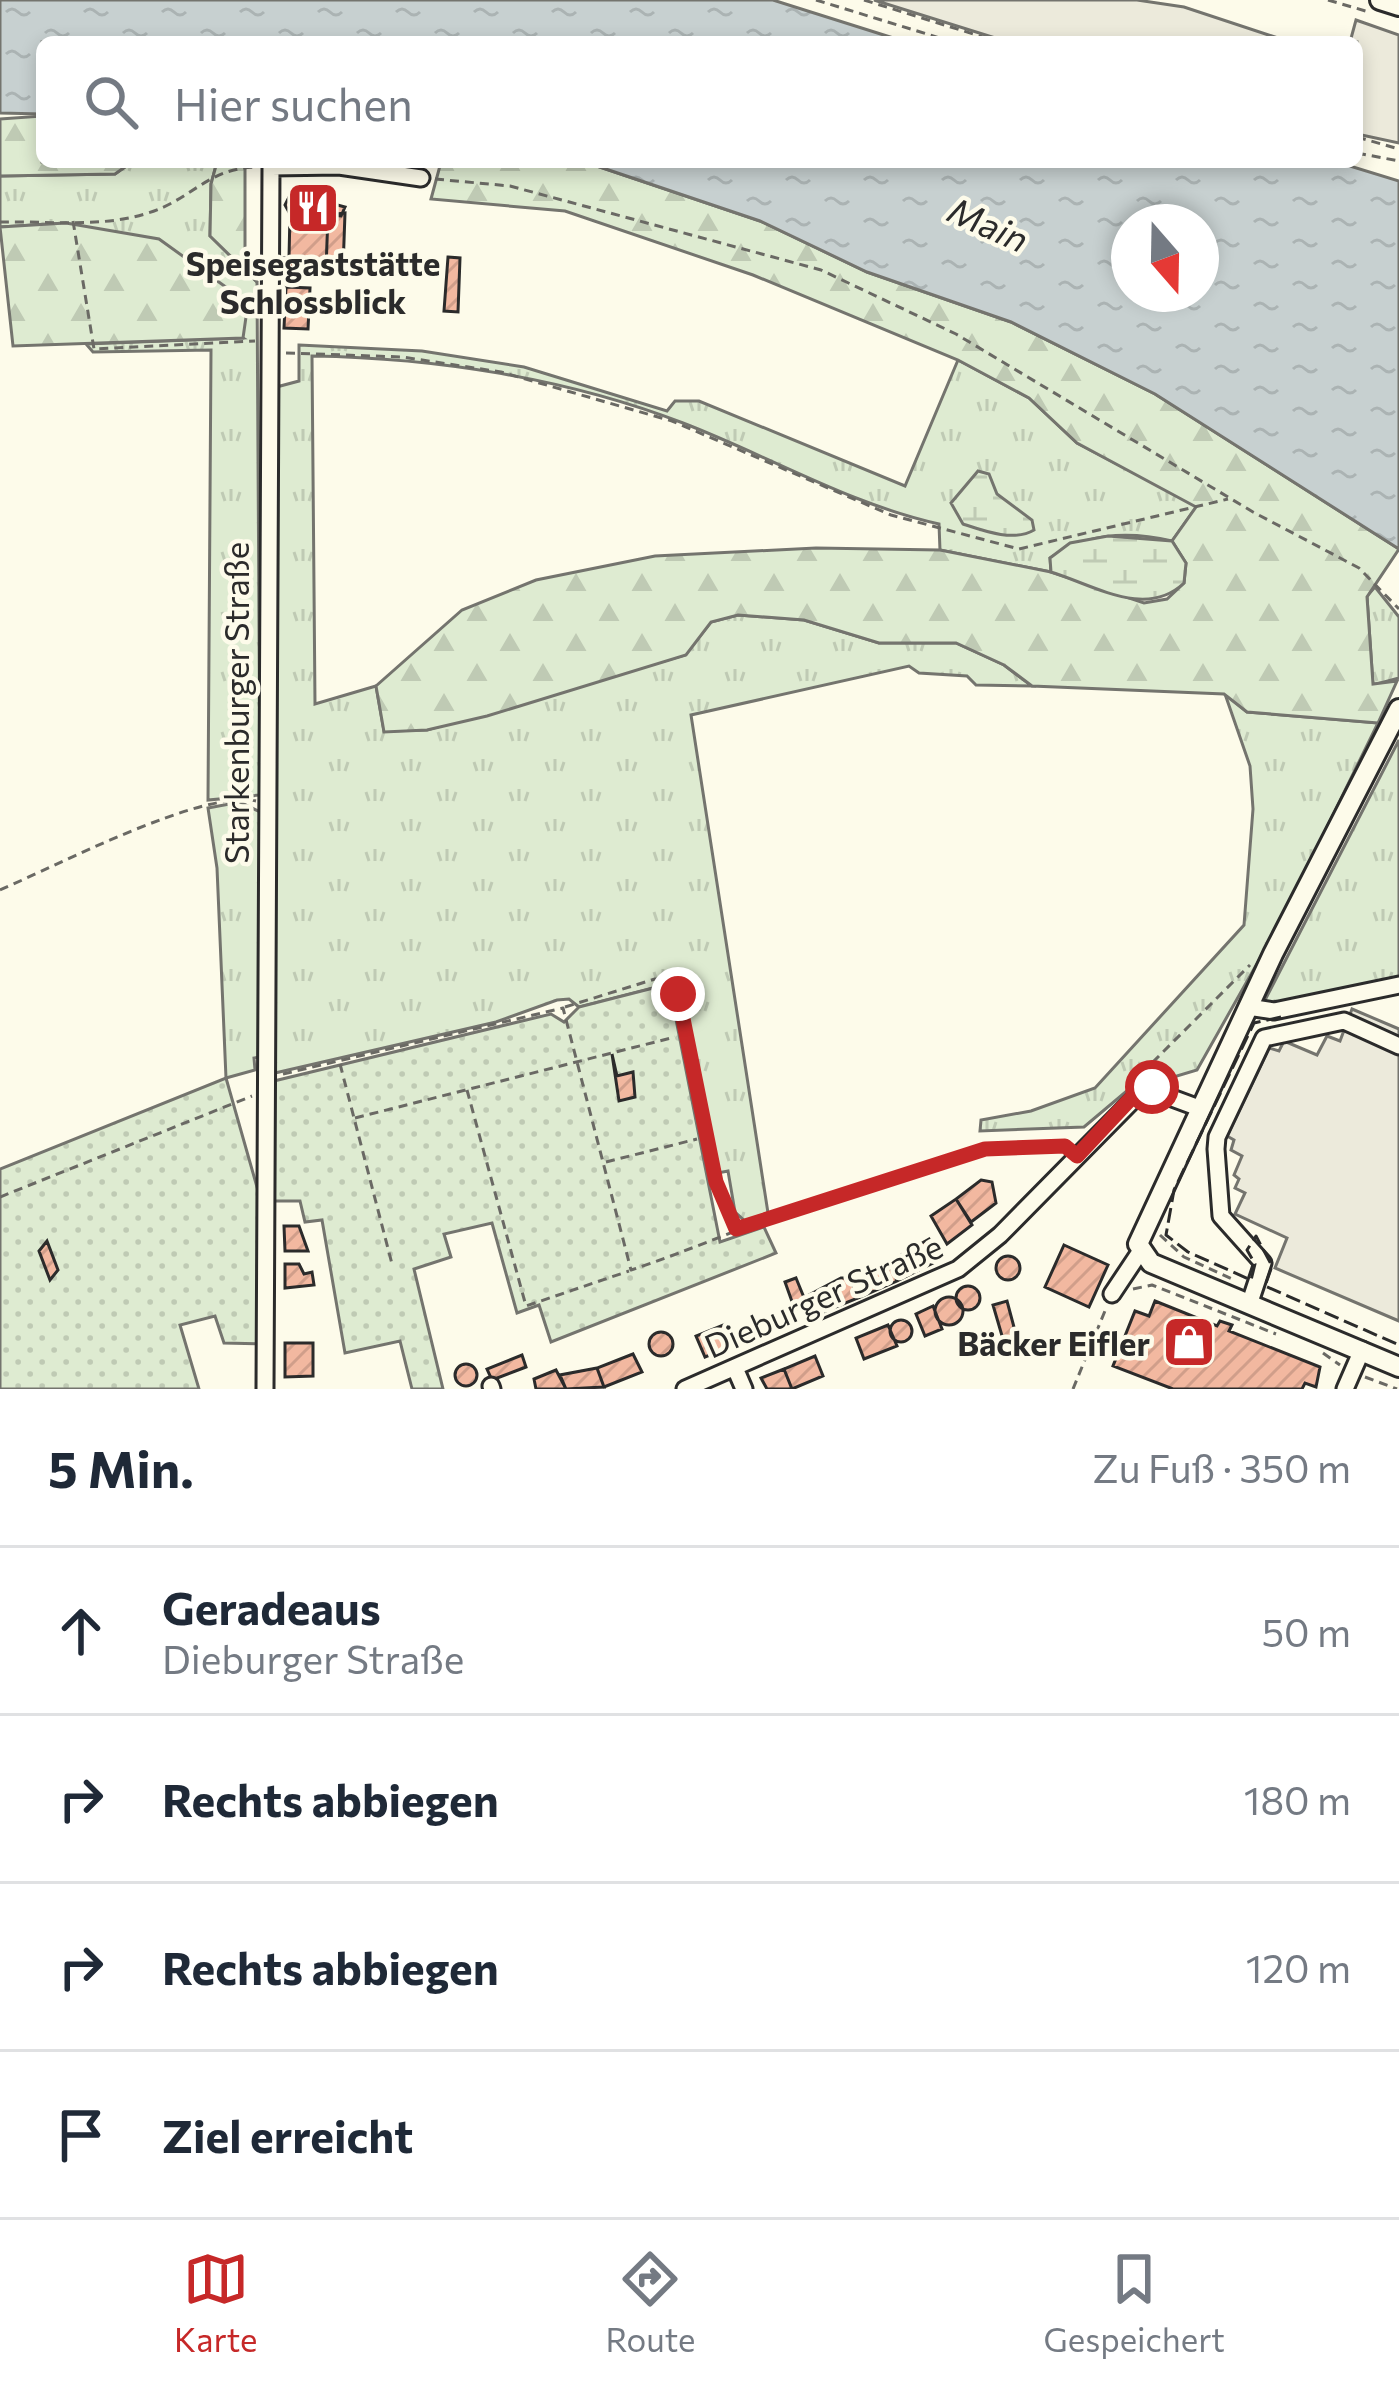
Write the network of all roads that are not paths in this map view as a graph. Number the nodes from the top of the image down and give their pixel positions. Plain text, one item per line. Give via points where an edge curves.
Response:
1 (1376, 6) edge
2 (1399, 6) edge
3 (271, 168) edge
4 (353, 168) edge
5 (421, 178) road end
6 (1399, 710) edge
7 (1399, 986) edge
8 (1248, 1007) junction
9 (1399, 1046) edge
10 (1199, 1108) junction
11 (1140, 1252) junction
12 (1112, 1294) road end
13 (1250, 1302) junction
14 (1361, 1350) junction
15 (1399, 1366) edge
16 (735, 1368) junction
17 (265, 1389) edge
18 (685, 1389) edge
19 (744, 1389) edge
20 (1345, 1389) edge

1 - 2 main road
3 - 17 street, Starkenburger Straße
4 - 5 street, Starkenburger Straße
6 - 8 main road
7 - 8 street via 1274,1011
8 - 10 main road
9 - 13 street via 1344,1021 1264,1038 1217,1137 1221,1216 1263,1263
10 - 11 main road via 1139,1234
10 - 16 street, Dieburger Straße via 1145,1088 958,1269
11 - 12 street
11 - 13 main road
13 - 14 main road
14 - 15 main road
14 - 20 street
16 - 18 street, Dieburger Straße
16 - 19 street

